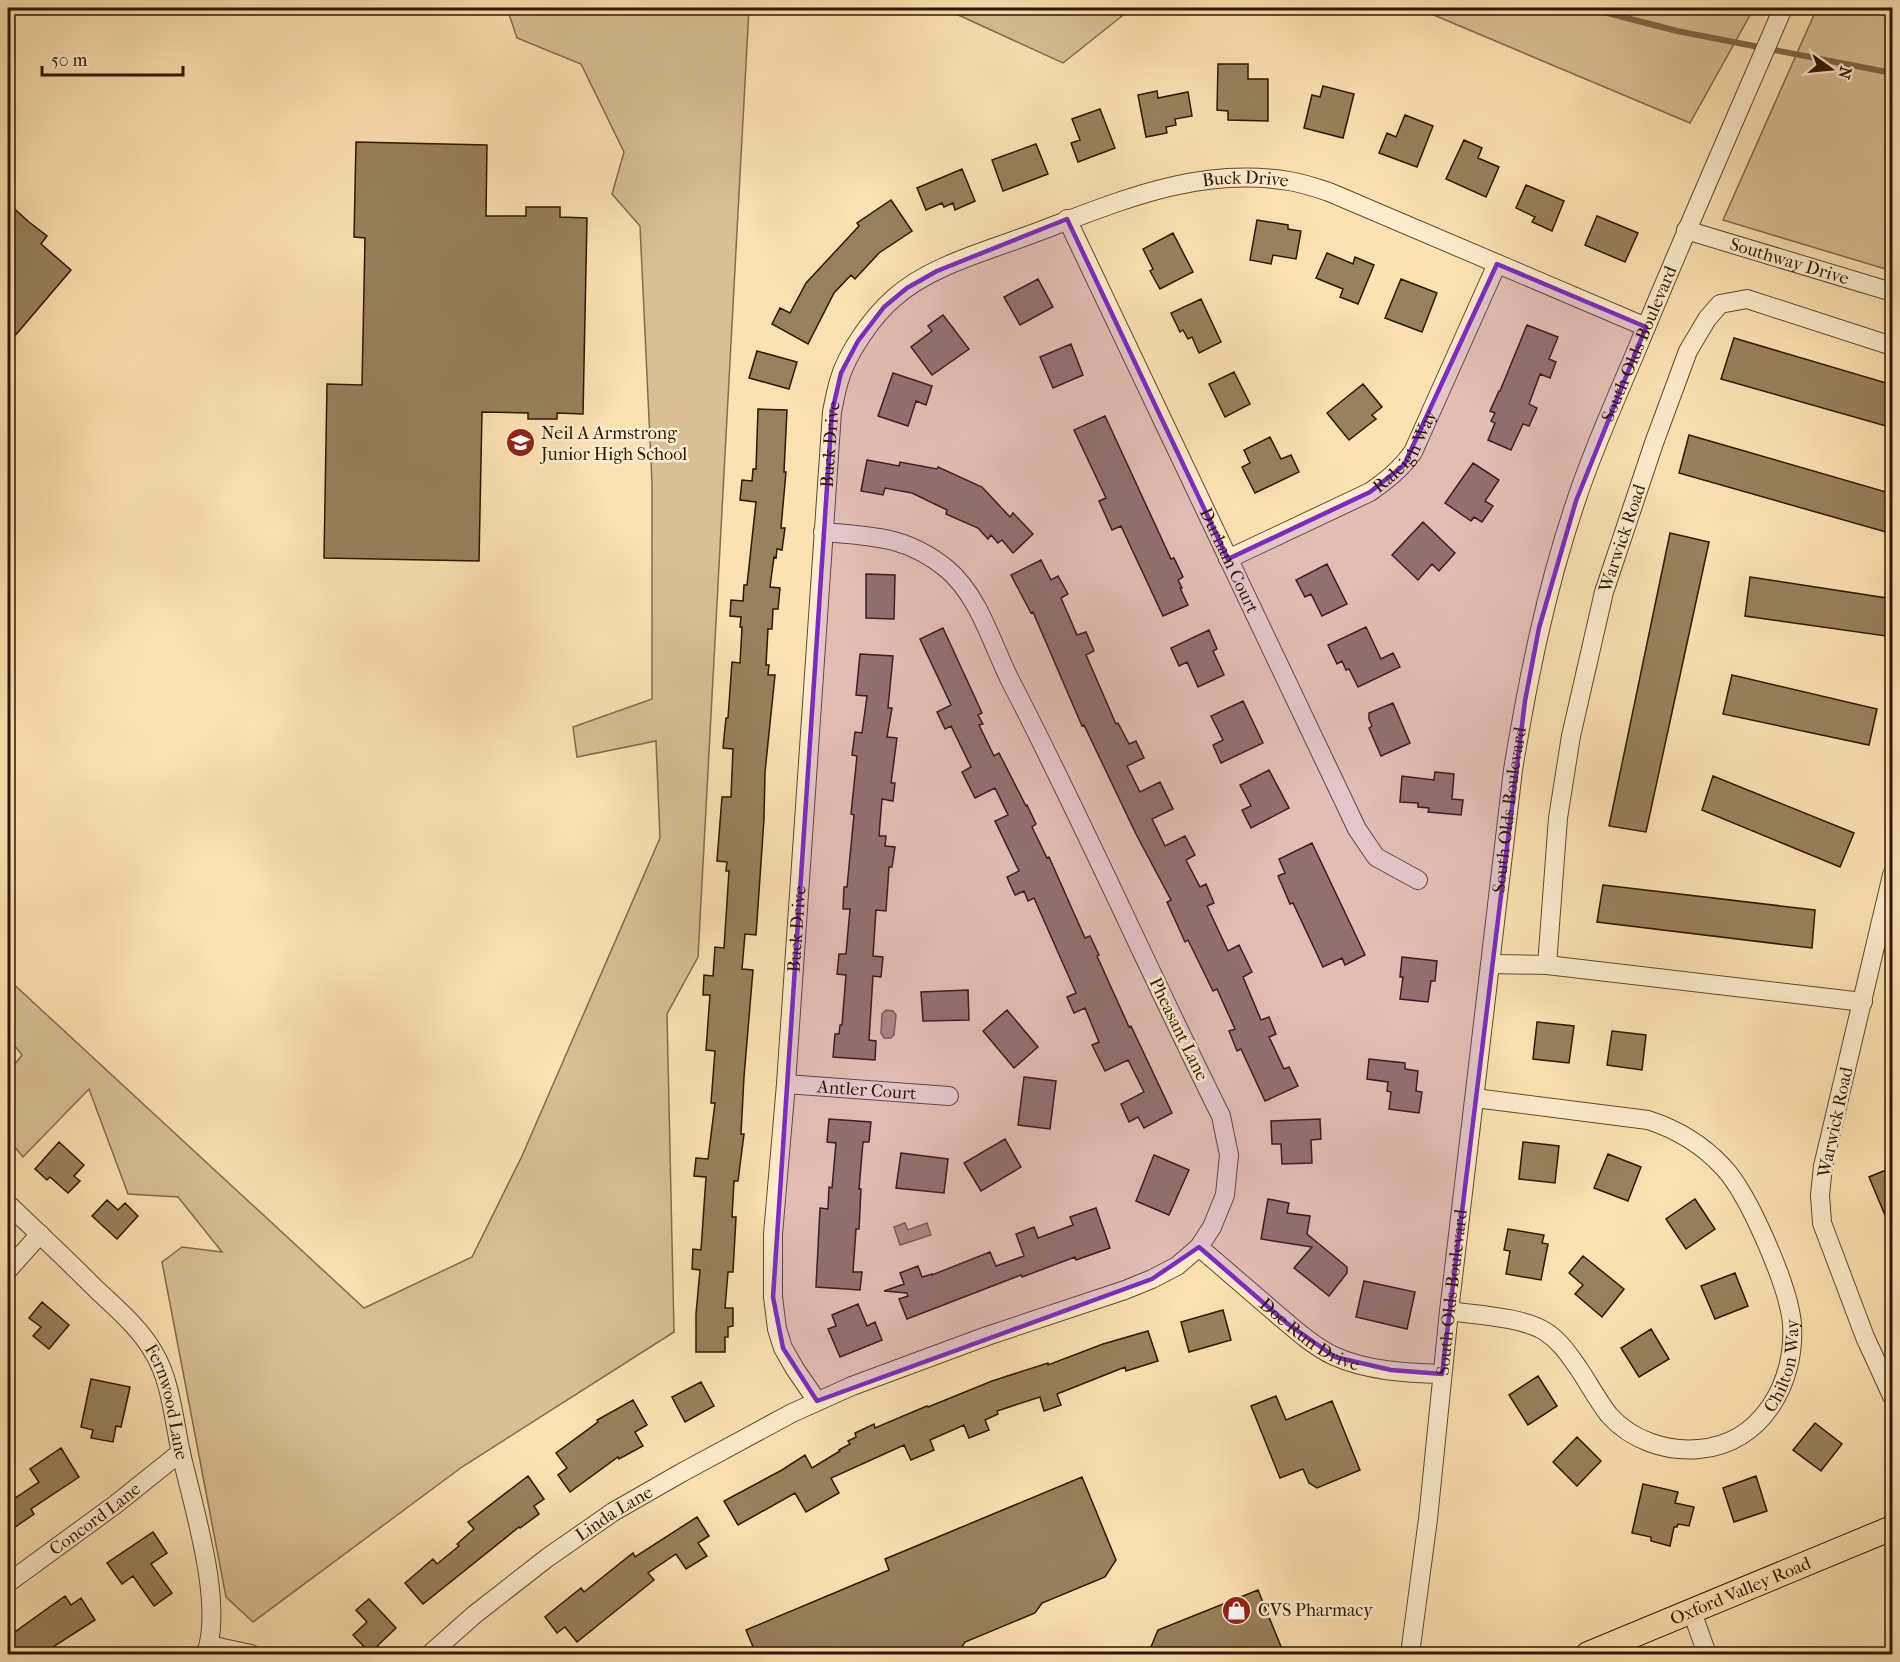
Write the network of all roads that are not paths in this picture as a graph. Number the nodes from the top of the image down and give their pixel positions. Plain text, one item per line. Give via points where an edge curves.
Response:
1 (1783, 8) edge
2 (1066, 219) junction
3 (1686, 230) junction
4 (1497, 264) junction
5 (1893, 292) edge
6 (1646, 327) junction
7 (1893, 346) edge
8 (823, 532) junction
9 (1228, 559) junction
10 (1893, 875) edge
11 (1418, 880) dead end
12 (1491, 964) junction
13 (1546, 965) junction
14 (1863, 1002) junction
15 (786, 1084) junction
16 (949, 1096) dead end
17 (1475, 1098) junction
18 (8, 1204) edge
19 (40, 1234) junction
20 (1199, 1247) junction
21 (8, 1270) edge
22 (1449, 1311) junction
23 (1442, 1374) junction
24 (1893, 1396) edge
25 (818, 1401) junction
26 (181, 1452) junction
27 (1893, 1528) edge
28 (8, 1583) edge
29 (1692, 1612) junction
30 (207, 1650) edge
31 (251, 1654) edge
32 (430, 1654) edge
33 (1410, 1654) edge
34 (1588, 1654) edge
35 (1707, 1654) edge

1 - 3 street, South Olds Boulevard
2 - 4 street, Buck Drive via 1187,182 1253,177 1290,181 1338,196
2 - 8 street, Buck Drive via 937,271 884,307 858,341 838,382
2 - 9 street, Durham Court
3 - 5 street, Southway Drive
3 - 6 street, South Olds Boulevard
4 - 6 street, Buck Drive
4 - 9 street, Raleigh Way via 1404,465 1370,492
6 - 12 street, South Olds Boulevard via 1576,501 1539,628 1514,770
7 - 13 street, Warwick Road via 1747,299 1719,303 1688,351 1604,592 1571,735 1558,818
8 - 15 street, Buck Drive
8 - 20 street, Pheasant Lane via 900,542 926,553 966,590 981,615 1221,1116 1229,1155 1226,1195
9 - 11 street, Durham Court via 1358,829 1376,857
10 - 14 street, Warwick Road
12 - 13 street
12 - 17 street, South Olds Boulevard
13 - 14 street
14 - 24 street, Warwick Road via 1823,1166 1822,1223 1864,1337
15 - 16 street, Antler Court
15 - 25 street, Buck Drive via 773,1297 783,1348
17 - 22 street, South Olds Boulevard
17 - 22 street, Chilton Way via 1648,1120 1707,1152 1746,1199 1775,1266 1788,1301 1791,1355 1774,1402 1755,1425 1714,1447 1671,1449 1635,1436 1621,1426 1564,1347 1546,1332 1533,1326
18 - 19 street, Fernwood Lane
19 - 21 street
19 - 26 street, Fernwood Lane via 136,1327 154,1352 171,1401
20 - 23 street, Doe Run Drive via 1288,1324 1335,1357 1391,1370
20 - 25 street, Pheasant Lane via 1177,1266 1152,1279 976,1340
22 - 23 street, South Olds Boulevard
23 - 33 street, South Olds Boulevard
25 - 32 street, Linda Lane via 613,1512 474,1615
26 - 28 street, Concord Lane
26 - 30 street, Fernwood Lane via 206,1562 211,1609
27 - 29 main road, Oxford Valley Road
29 - 34 main road, Oxford Valley Road
29 - 35 street
30 - 31 street

